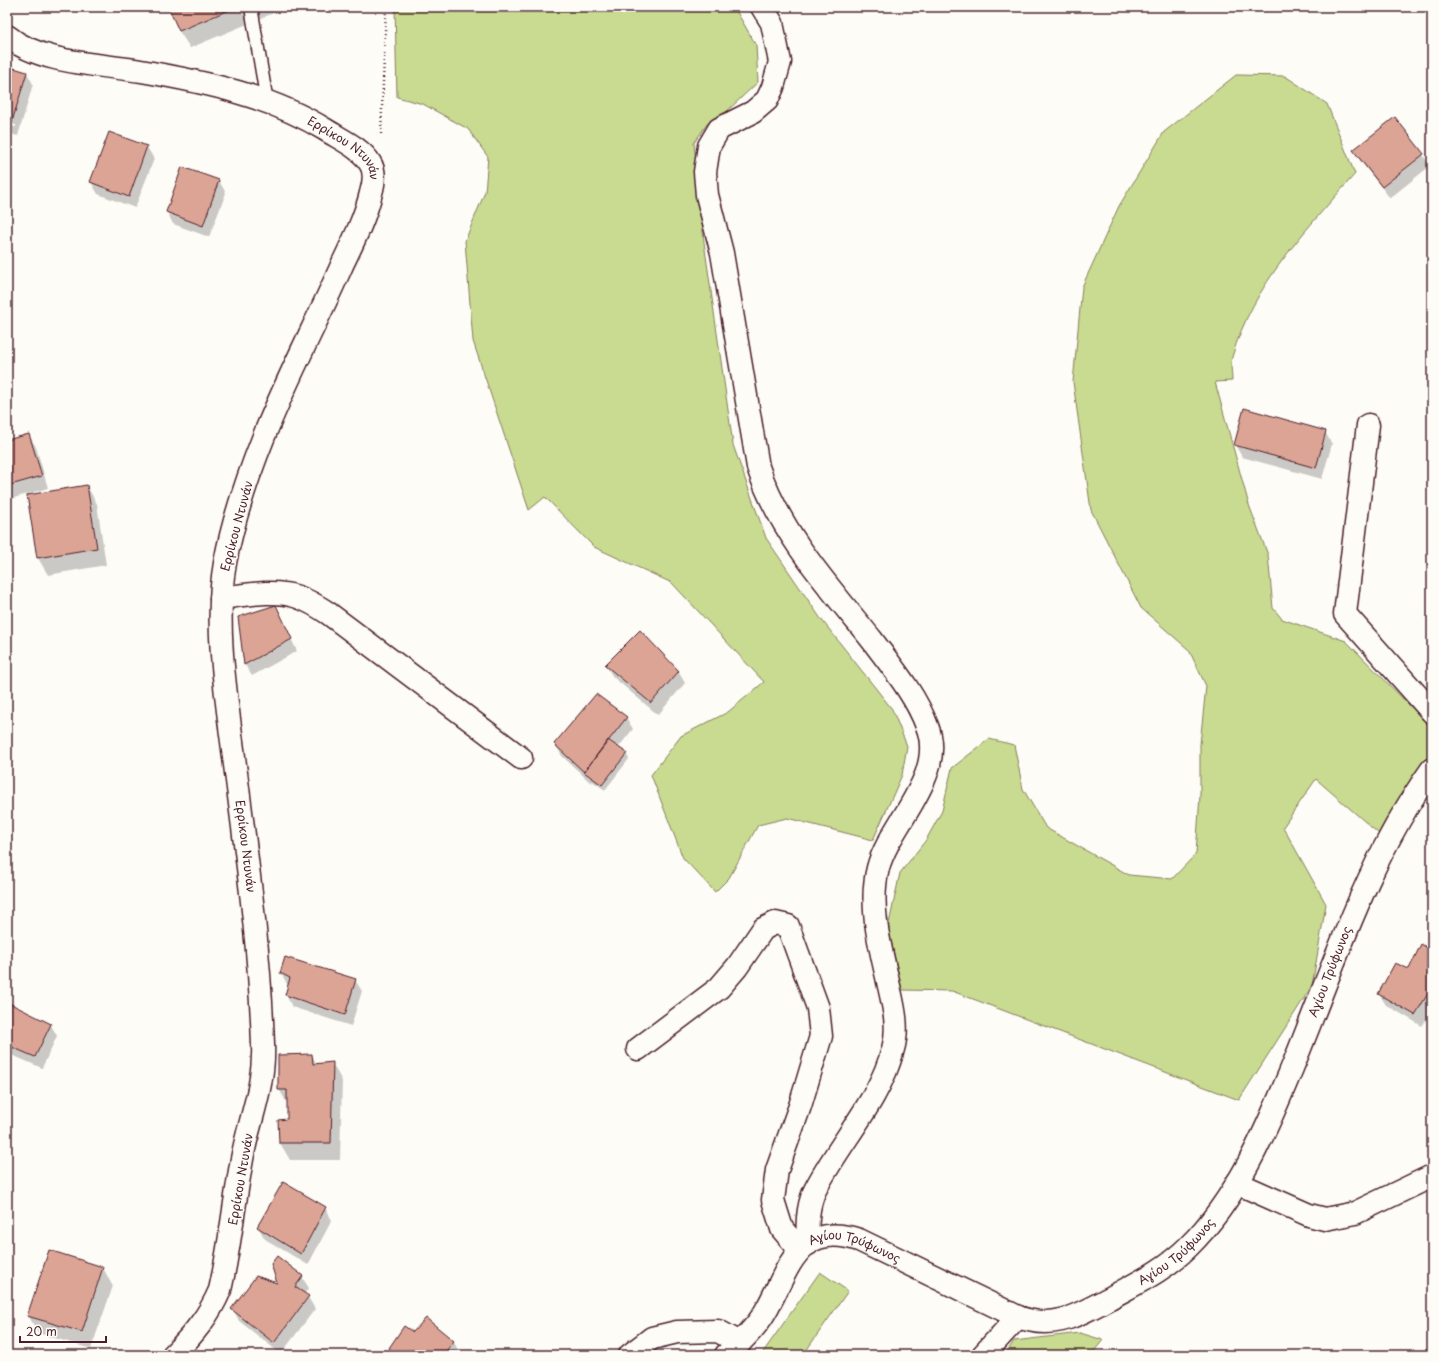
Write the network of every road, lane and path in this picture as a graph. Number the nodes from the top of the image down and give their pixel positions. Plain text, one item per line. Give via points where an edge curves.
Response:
1 (250, 7) edge
2 (386, 7) edge
3 (762, 7) edge
4 (7, 36) edge
5 (267, 102) junction
6 (370, 163) junction
7 (1368, 425) dead end
8 (221, 598) junction
9 (1432, 712) edge
10 (521, 758) dead end
11 (1432, 769) edge
12 (638, 1049) dead end
13 (1432, 1176) edge
14 (1237, 1183) junction
15 (804, 1247) junction
16 (1018, 1317) junction
17 (733, 1349) edge
18 (173, 1355) edge
19 (630, 1355) edge
20 (983, 1355) edge

1 - 5 lane
2 - 6 path via 381,132
3 - 15 street via 772,23 780,62 773,87 766,100 753,112 718,129 709,146 705,172 707,195 723,261 758,467 773,504 807,558 901,678 927,726 931,746 929,763 918,793 884,852 878,869 876,916 896,1020 893,1051 884,1075 859,1121 814,1192
4 - 5 street, Ερρίκου Ντυνάν via 23,47 47,57 191,81
5 - 6 street, Ερρίκου Ντυνάν via 311,121 356,150
6 - 8 street, Ερρίκου Ντυνάν via 374,174 373,184 363,216 336,280 274,411 254,462 230,541
7 - 9 street via 1346,614
8 - 10 street via 283,594 312,603
8 - 18 street, Ερρίκου Ντυνάν via 225,682 257,956 264,1047 263,1068 243,1156 220,1290 198,1330
11 - 14 street, Αγίου Τρύφωνος via 1397,825 1362,892 1279,1099
12 - 15 street via 719,988 763,929 775,923 788,926 818,1008 821,1036 777,1170 773,1200 782,1229
13 - 14 street via 1378,1204 1355,1213 1325,1219 1309,1215
14 - 16 street, Αγίου Τρύφωνος via 1188,1247 1141,1281 1089,1309 1053,1323 1034,1323
15 - 16 street, Αγίου Τρύφωνος via 827,1235 842,1235 859,1240
15 - 17 street, Αγίου Τρύφωνος via 785,1271 765,1312 753,1329
16 - 20 street
17 - 19 street via 718,1331 677,1332 652,1338

